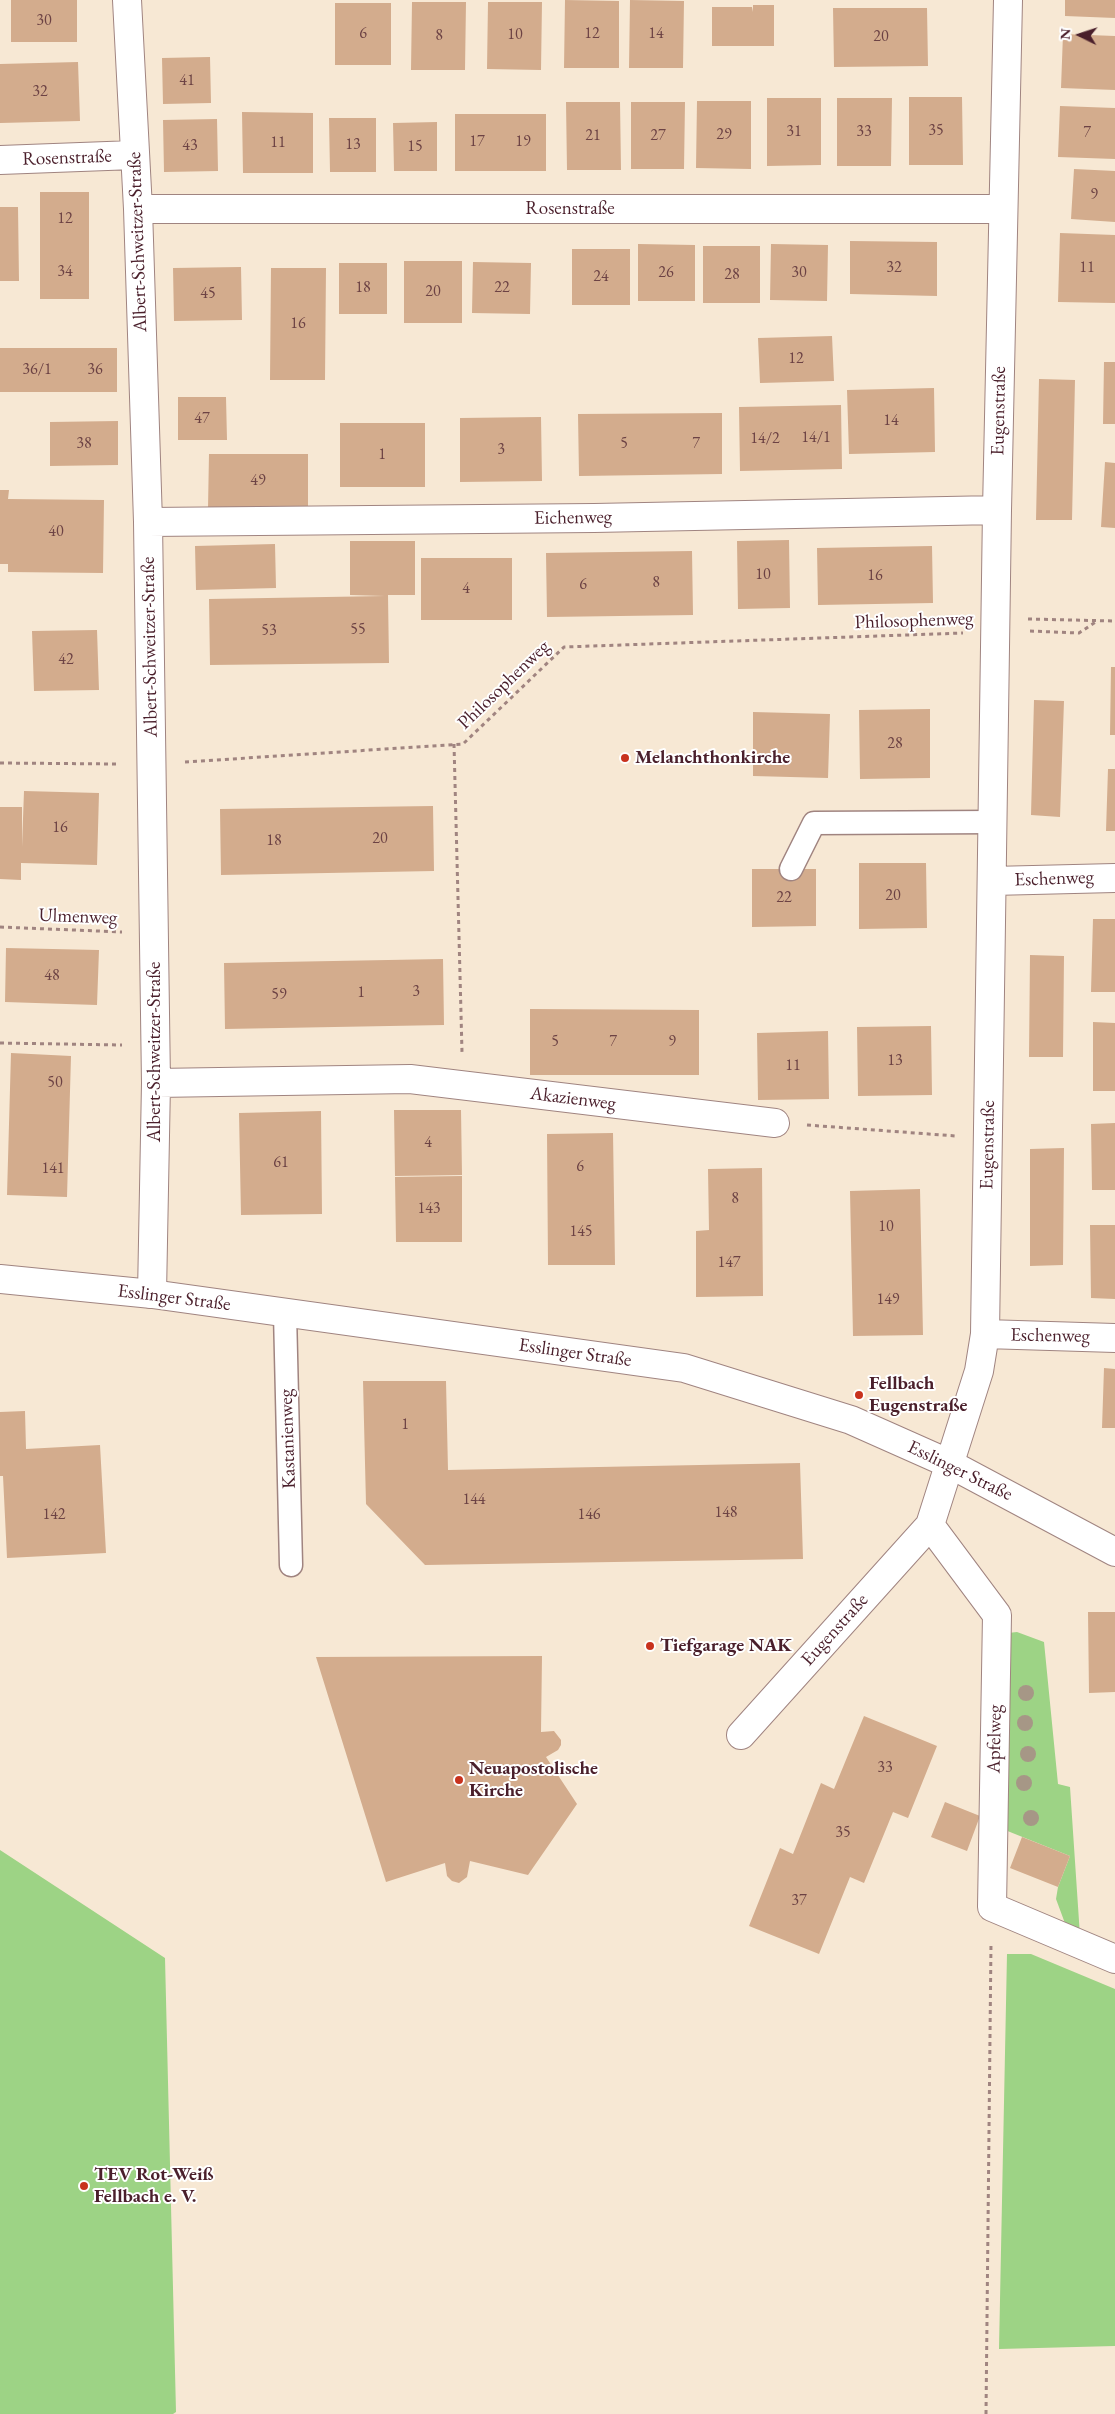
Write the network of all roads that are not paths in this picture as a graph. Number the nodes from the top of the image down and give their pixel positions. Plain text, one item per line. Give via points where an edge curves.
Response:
1 (127, 0) edge
2 (1008, 0) edge
3 (134, 155) junction
4 (0, 160) edge
5 (138, 209) junction
6 (1003, 209) junction
7 (997, 510) junction
8 (148, 522) junction
9 (993, 822) junction
10 (791, 869) dead end
11 (1115, 878) edge
12 (992, 881) junction
13 (156, 1083) junction
14 (775, 1123) road end
15 (0, 1279) edge
16 (152, 1294) junction
17 (284, 1313) junction
18 (985, 1334) junction
19 (1115, 1338) edge
20 (950, 1464) junction
21 (930, 1525) junction
22 (1115, 1552) edge
23 (291, 1565) dead end
24 (741, 1735) dead end
25 (1115, 1959) edge

1 - 3 street, Albert-Schweitzer-Straße
2 - 6 street, Eugenstraße
3 - 4 street, Rosenstraße
3 - 5 street, Albert-Schweitzer-Straße
5 - 6 street, Rosenstraße
5 - 8 street, Albert-Schweitzer-Straße
6 - 7 street, Eugenstraße
7 - 8 street, Eichenweg
7 - 9 street, Eugenstraße
8 - 13 street, Albert-Schweitzer-Straße
9 - 10 lane via 814,822
9 - 12 street, Eugenstraße
11 - 12 street, Eschenweg
12 - 18 street, Eugenstraße
13 - 14 street, Akazienweg via 410,1079
13 - 16 street, Albert-Schweitzer-Straße
15 - 16 street, Esslinger Straße
16 - 17 street, Esslinger Straße
17 - 20 street, Esslinger Straße via 684,1368 850,1420
17 - 23 lane, Kastanienweg
18 - 19 street, Eschenweg
18 - 20 street, Eugenstraße via 978,1371
20 - 21 street
20 - 22 street, Esslinger Straße
21 - 24 street, Eugenstraße
21 - 25 street, Apfelweg via 996,1615 992,1907

